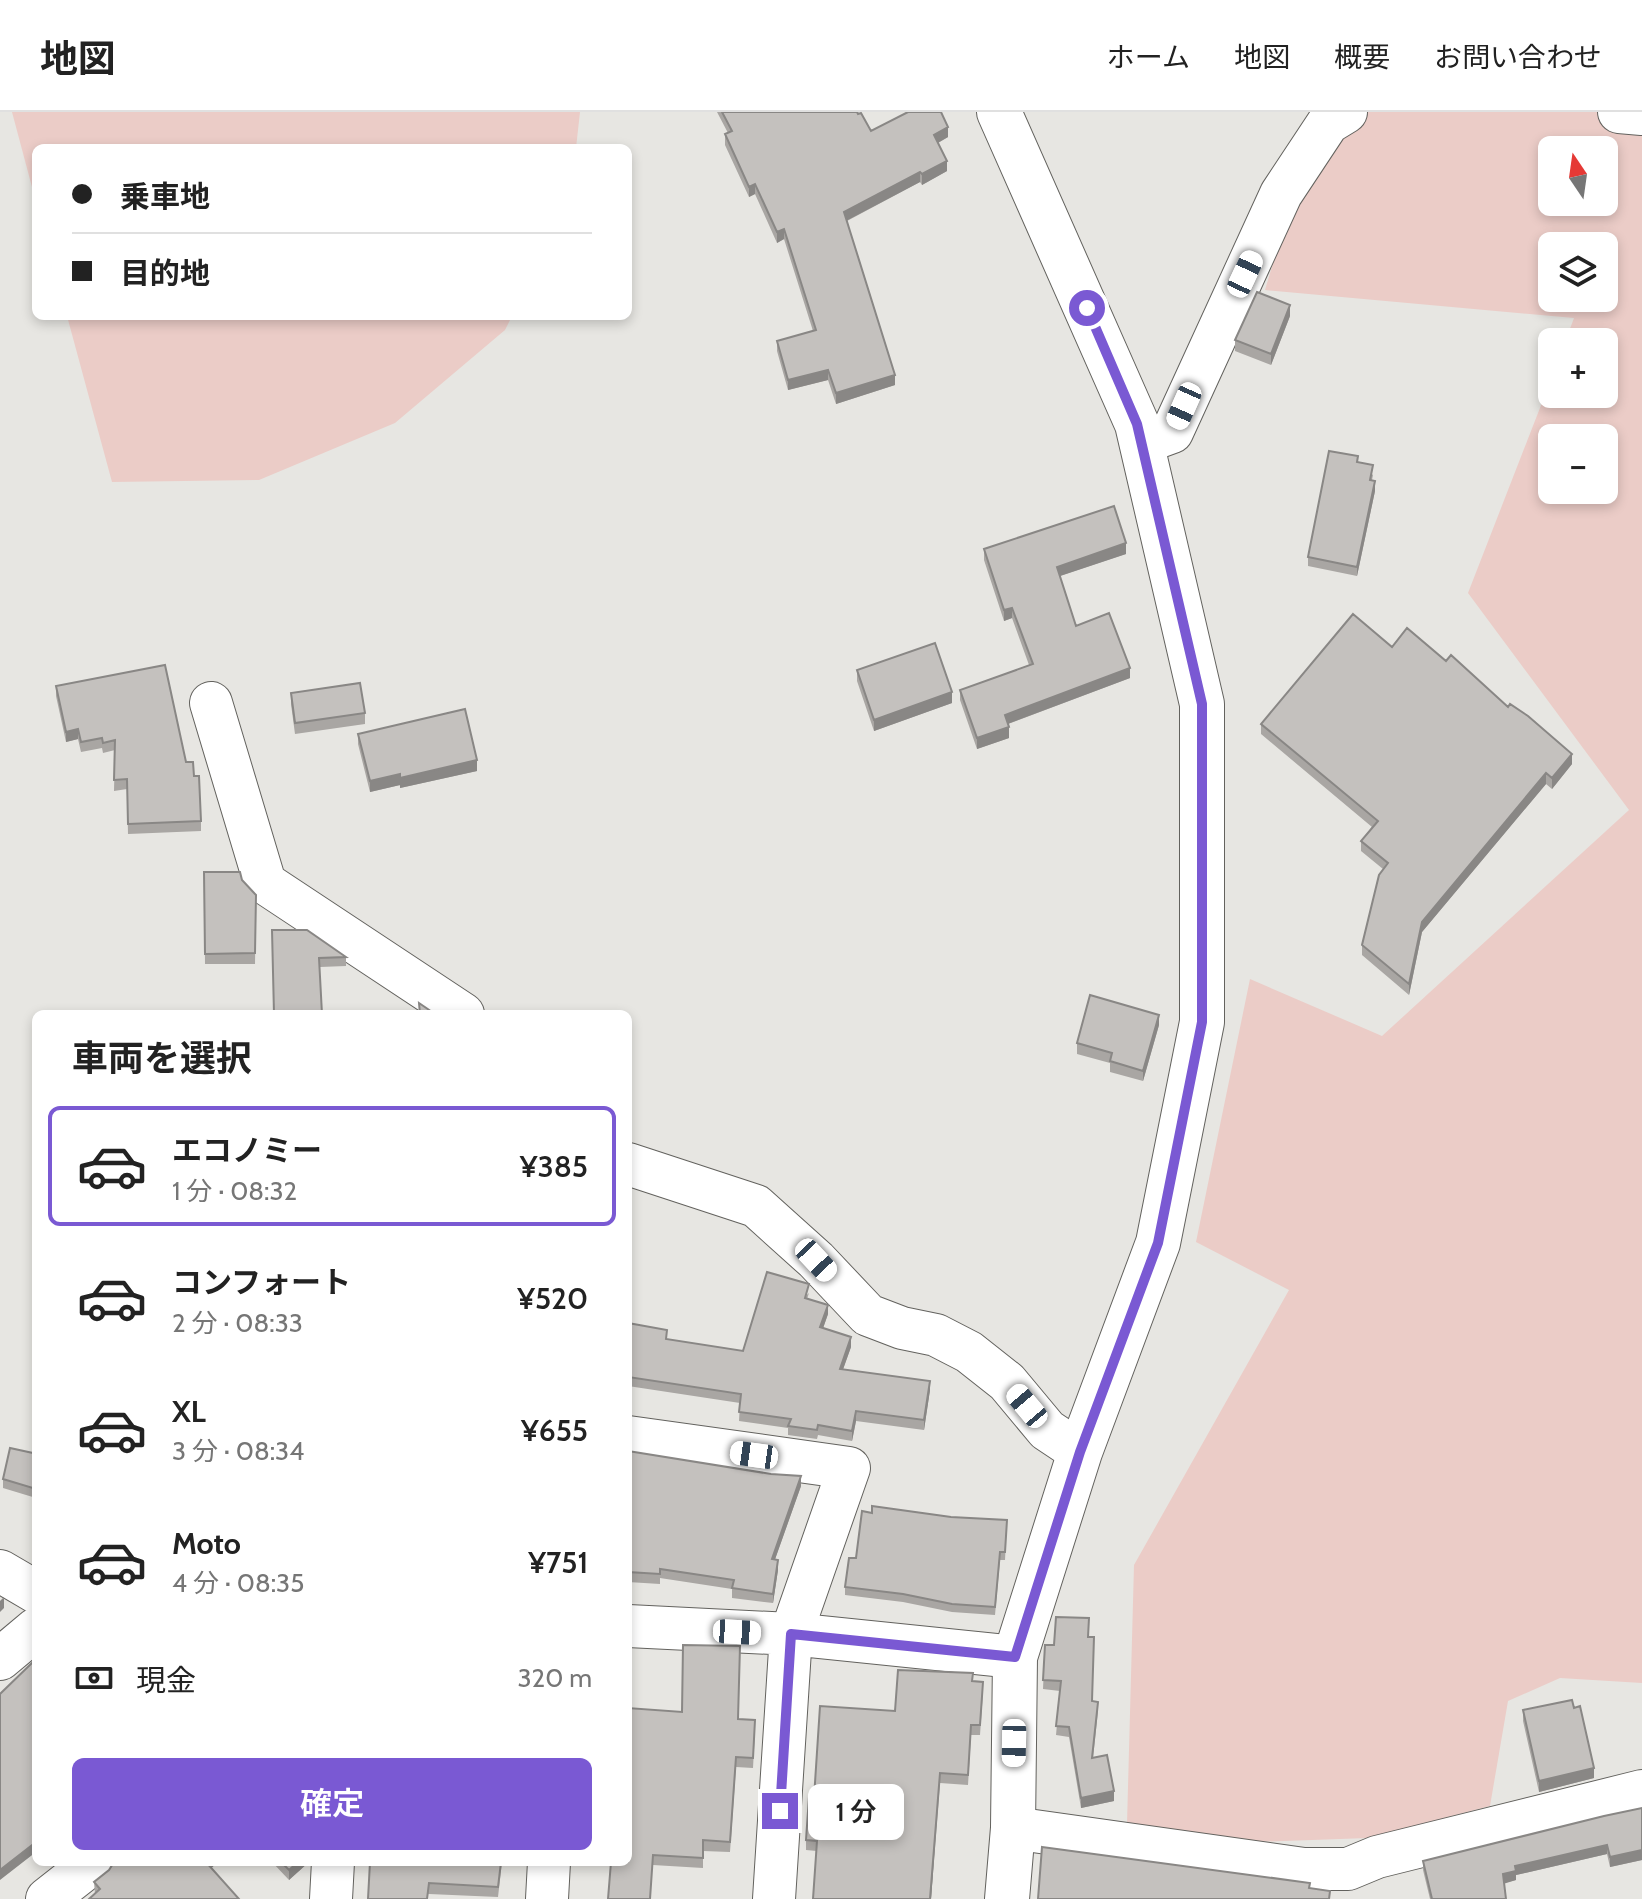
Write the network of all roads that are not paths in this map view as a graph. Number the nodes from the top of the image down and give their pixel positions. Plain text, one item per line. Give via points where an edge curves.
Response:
1 (999, 112) edge
2 (1346, 112) edge
3 (1619, 112) edge
4 (1642, 114) edge
5 (1142, 443) junction
6 (211, 703) dead end
7 (457, 1010) edge
8 (632, 1165) edge
9 (632, 1438) edge
10 (1080, 1452) junction
11 (0, 1571) edge
12 (32, 1590) edge
13 (632, 1626) edge
14 (32, 1632) edge
15 (791, 1634) junction
16 (1015, 1657) junction
17 (0, 1659) edge
18 (1642, 1791) edge
19 (1013, 1828) junction
20 (89, 1866) edge
21 (333, 1866) edge
22 (549, 1866) edge
23 (1349, 1884) edge
24 (47, 1899) edge
25 (331, 1899) edge
26 (547, 1899) edge
27 (774, 1899) edge
28 (1007, 1899) edge

1 - 5 street
2 - 5 street via 1328,123 1281,194 1172,432
3 - 4 street
5 - 10 street via 1202,704 1202,1022 1158,1243
6 - 7 street via 265,883
8 - 10 street via 756,1206 868,1315 936,1335 969,1352 1007,1382 1047,1430
9 - 15 street via 849,1468
10 - 16 street
11 - 12 street
13 - 15 street
14 - 17 street
15 - 16 street
15 - 27 street
16 - 19 street
18 - 23 street via 1377,1857
19 - 23 street via 1304,1869
19 - 28 street
20 - 24 street
21 - 25 street
22 - 26 street

